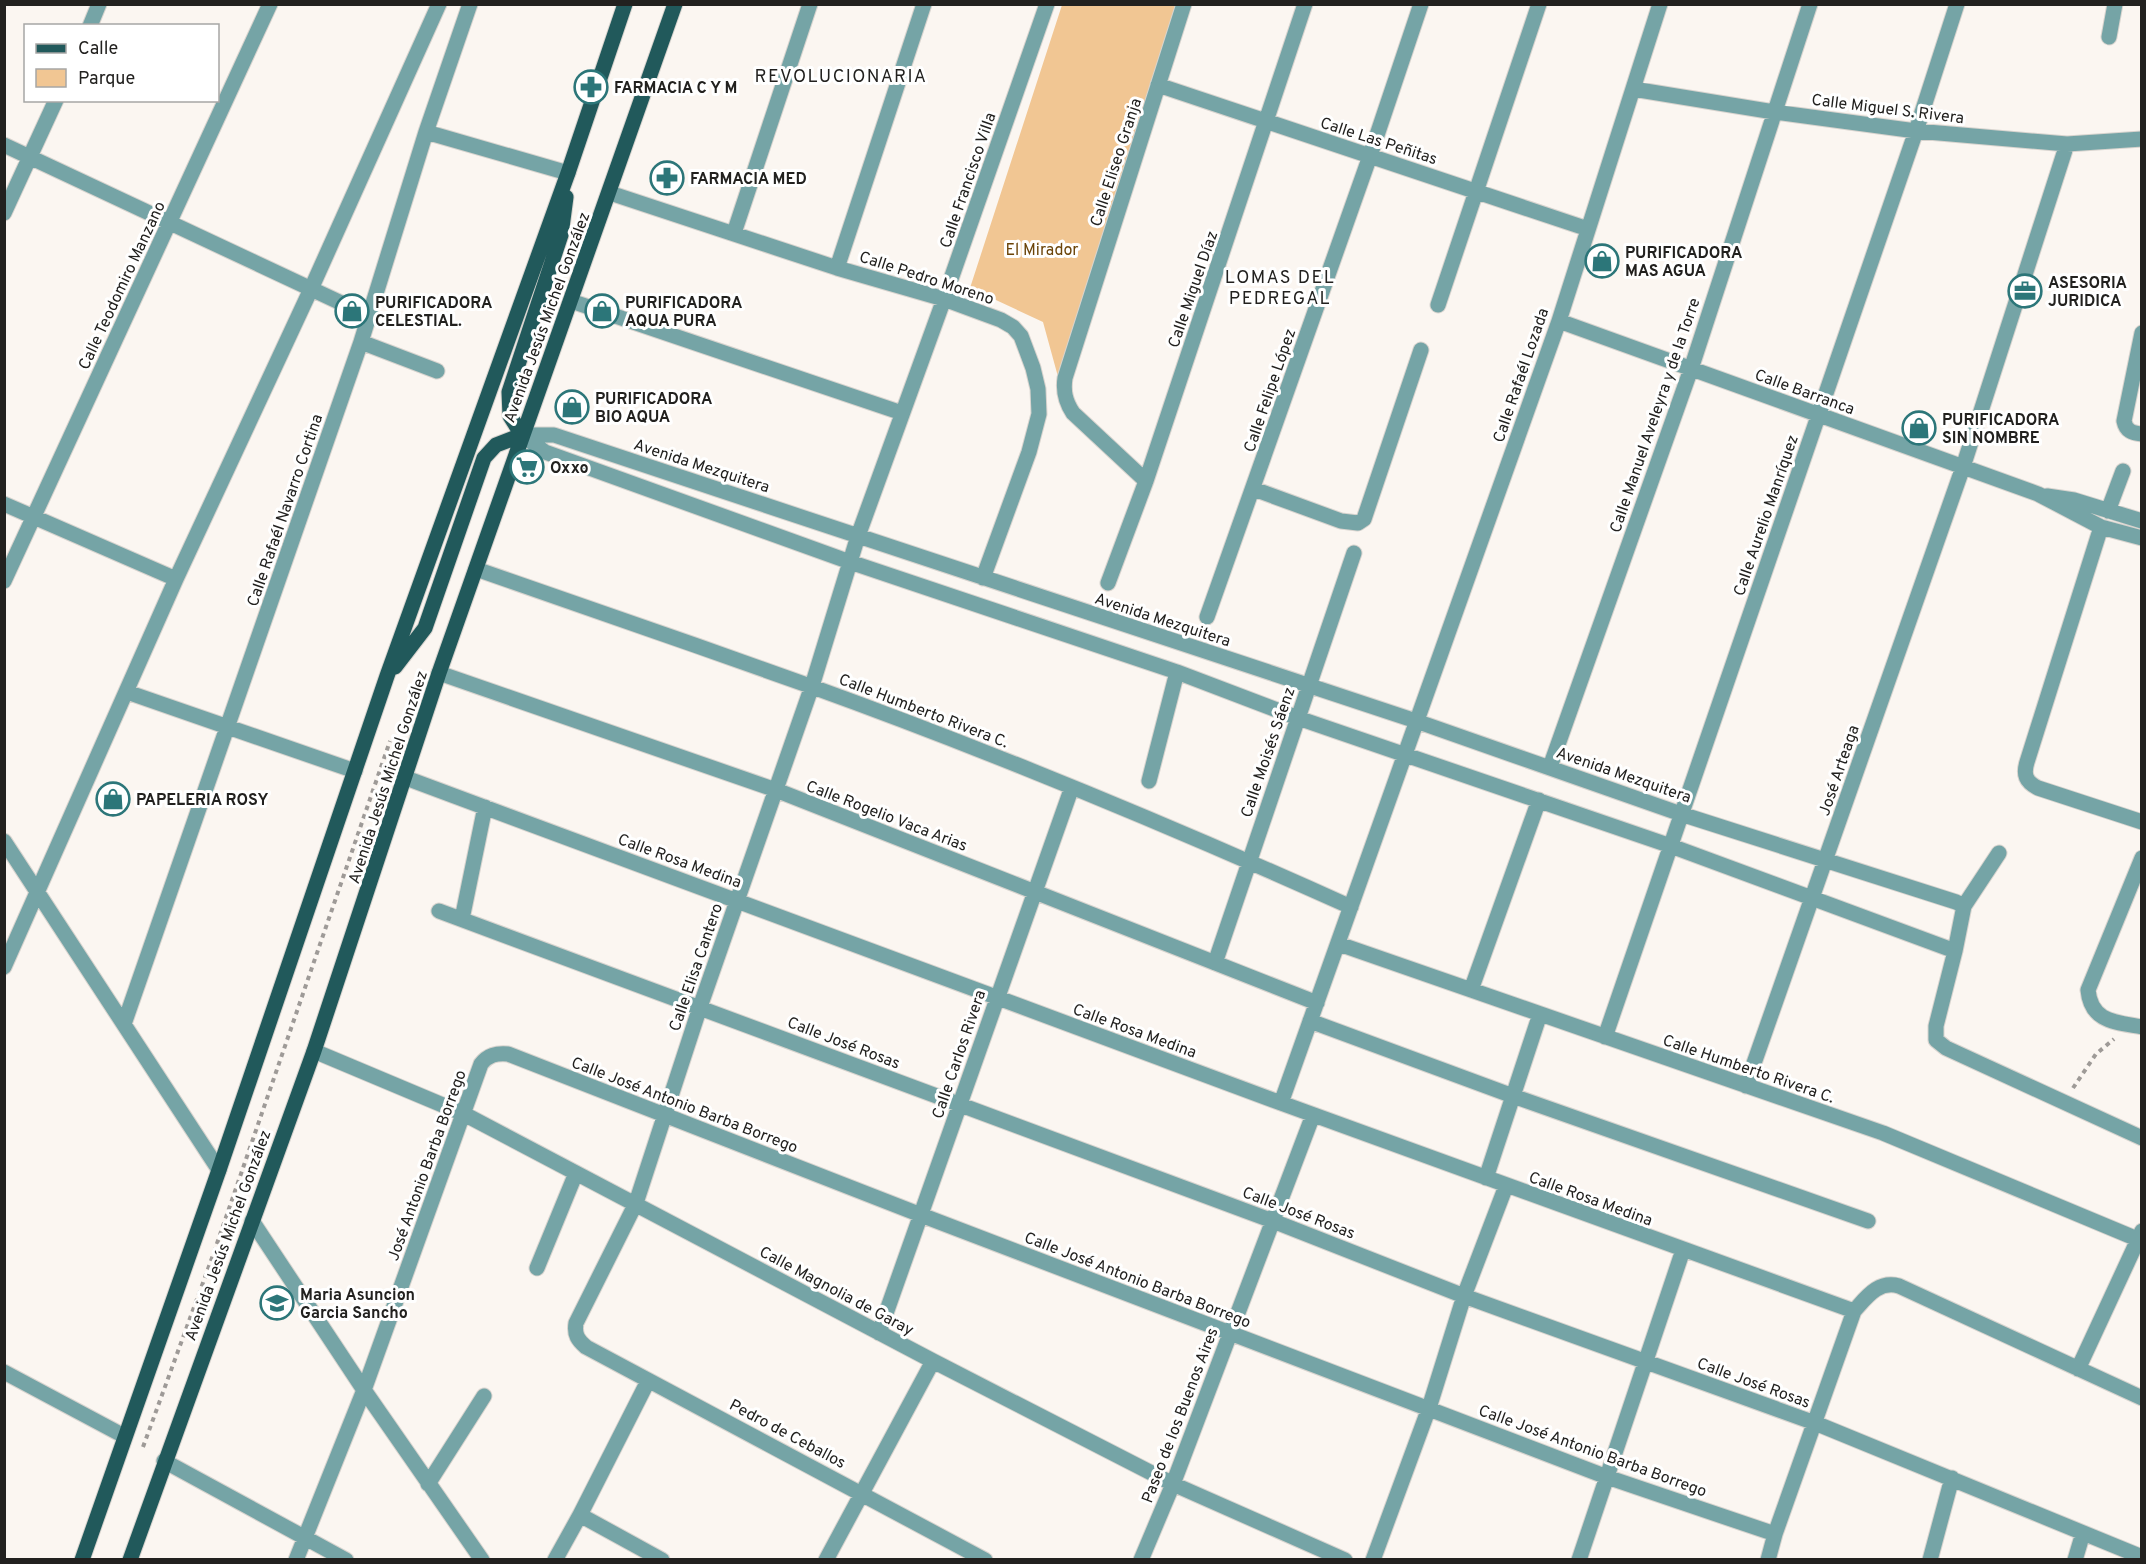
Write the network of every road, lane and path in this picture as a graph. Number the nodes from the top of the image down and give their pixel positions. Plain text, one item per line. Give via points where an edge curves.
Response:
1 (99, 4) edge
2 (270, 4) edge
3 (439, 4) edge
4 (624, 4) edge
5 (675, 4) edge
6 (810, 4) edge
7 (924, 4) edge
8 (1047, 4) edge
9 (1184, 4) edge
10 (1305, 4) edge
11 (1421, 4) edge
12 (1539, 4) edge
13 (1660, 4) edge
14 (1810, 4) edge
15 (1957, 4) edge
16 (2115, 4) edge
17 (469, 5) edge
18 (91, 24) edge
19 (2109, 37) dead end
20 (1158, 86) junction
21 (1633, 89) junction
22 (55, 102) edge
23 (1774, 112) junction
24 (1268, 122) junction
25 (1916, 131) junction
26 (426, 132) junction
27 (2142, 139) edge
28 (2067, 144) junction
29 (4, 145) edge
30 (1370, 156) junction
31 (30, 157) junction
32 (568, 173) junction
33 (1477, 192) junction
34 (610, 193) junction
35 (4, 213) edge
36 (170, 223) junction
37 (1588, 229) junction
38 (734, 233) junction
39 (837, 268) junction
40 (311, 289) junction
41 (944, 298) junction
42 (571, 301) junction
43 (1438, 305) dead end
44 (369, 316) junction
45 (1559, 321) junction
46 (2142, 333) edge
47 (361, 342) junction
48 (1421, 350) dead end
49 (1691, 369) junction
50 (437, 371) dead end
51 (902, 413) junction
52 (1818, 415) junction
53 (2142, 434) edge
54 (522, 435) junction
55 (1963, 467) junction
56 (2123, 471) dead end
57 (1146, 481) junction
58 (1254, 489) junction
59 (2038, 495) junction
60 (4, 504) edge
61 (2108, 511) junction
62 (34, 517) junction
63 (2142, 521) edge
64 (2101, 527) junction
65 (858, 536) junction
66 (2142, 538) edge
67 (1354, 553) dead end
68 (850, 562) junction
69 (476, 569) junction
70 (983, 578) junction
71 (176, 579) junction
72 (4, 581) edge
73 (1108, 583) dead end
74 (1207, 617) dead end
75 (1177, 672) junction
76 (440, 673) junction
77 (387, 676) junction
78 (812, 686) junction
79 (1308, 686) junction
80 (127, 692) junction
81 (1298, 718) junction
82 (1416, 721) junction
83 (228, 726) junction
84 (390, 741) dead end
85 (1405, 754) junction
86 (1550, 767) junction
87 (355, 771) junction
88 (406, 778) junction
89 (1149, 781) dead end
90 (1072, 787) junction
91 (776, 790) junction
92 (1539, 800) junction
93 (486, 807) junction
94 (1681, 814) junction
95 (2142, 822) edge
96 (4, 841) edge
97 (1671, 846) junction
98 (2000, 853) dead end
99 (2142, 858) edge
100 (1826, 860) junction
101 (1249, 862) junction
102 (1035, 892) junction
103 (38, 893) junction
104 (1812, 899) junction
105 (737, 901) junction
106 (1964, 906) junction
107 (1351, 907) junction
108 (440, 911) dead end
109 (462, 919) junction
110 (1339, 944) junction
111 (1955, 951) junction
112 (1215, 963) junction
113 (4, 967) edge
114 (1471, 990) junction
115 (997, 998) junction
116 (1317, 1003) junction
117 (700, 1007) junction
118 (1540, 1014) junction
119 (1310, 1021) junction
120 (124, 1024) junction
121 (2136, 1026) edge
122 (1605, 1037) junction
123 (314, 1051) junction
124 (491, 1055) joint
125 (1746, 1086) junction
126 (1513, 1096) junction
127 (2064, 1101) junction
128 (1281, 1103) junction
129 (959, 1105) junction
130 (464, 1114) junction
131 (664, 1114) junction
132 (1313, 1115) junction
133 (2142, 1138) edge
134 (219, 1170) junction
135 (576, 1173) junction
136 (1486, 1178) junction
137 (1506, 1186) junction
138 (636, 1203) junction
139 (921, 1215) junction
140 (252, 1221) junction
141 (1273, 1221) junction
142 (1868, 1221) dead end
143 (2140, 1237) edge
144 (1683, 1250) junction
145 (537, 1268) dead end
146 (1464, 1296) junction
147 (1854, 1311) junction
148 (879, 1332) junction
149 (1231, 1333) junction
150 (576, 1336) joint
151 (933, 1361) junction
152 (1645, 1361) junction
153 (2078, 1369) junction
154 (4, 1372) edge
155 (648, 1381) junction
156 (364, 1390) junction
157 (484, 1396) dead end
158 (2142, 1398) edge
159 (1428, 1408) junction
160 (1815, 1423) junction
161 (124, 1436) junction
162 (143, 1447) dead end
163 (164, 1461) junction
164 (1607, 1477) junction
165 (1952, 1478) junction
166 (428, 1484) junction
167 (1173, 1484) junction
168 (862, 1493) junction
169 (580, 1515) junction
170 (2083, 1533) junction
171 (1775, 1534) junction
172 (304, 1537) junction
173 (2142, 1557) edge
174 (82, 1560) edge
175 (130, 1560) edge
176 (296, 1560) edge
177 (346, 1560) edge
178 (482, 1560) edge
179 (555, 1560) edge
180 (662, 1560) edge
181 (826, 1560) edge
182 (985, 1560) edge
183 (1141, 1560) edge
184 (1345, 1560) edge
185 (1373, 1560) edge
186 (1579, 1560) edge
187 (1768, 1560) edge
188 (1930, 1560) edge
189 (2075, 1560) edge

1 - 18 street
2 - 36 street, Calle Teodomiro Manzano
3 - 40 street
4 - 32 main road, Avenida Jesús Michel González
5 - 34 main road, Avenida Jesús Michel González
6 - 38 street
7 - 39 street
8 - 41 street, Calle Francisco Villa
9 - 20 street, Calle Eliseo Granja
10 - 24 street, Calle Miguel Díaz
11 - 30 street, Calle Felipe López
12 - 33 street
13 - 21 street, Calle Rafaél Lozada
14 - 23 street, Calle Manuel Aveleyra y de la Torre
15 - 25 street, Calle Aurelio Manríquez
16 - 19 street
17 - 26 street, Calle Rafaél Navarro Cortina
20 - 24 street, Calle Las Peñitas
20 - 57 street, Calle Eliseo Granja via 1064,388 1073,412
21 - 23 street, Calle Miguel S. Rivera
21 - 37 street, Calle Rafaél Lozada
22 - 31 street
23 - 25 street, Calle Miguel S. Rivera
23 - 49 street, Calle Manuel Aveleyra y de la Torre
24 - 30 street, Calle Las Peñitas
24 - 57 street, Calle Miguel Díaz
25 - 28 street, Calle Miguel S. Rivera
25 - 52 street, Calle Aurelio Manríquez
26 - 32 street
26 - 44 street, Calle Rafaél Navarro Cortina
27 - 28 street, Calle Miguel S. Rivera
28 - 55 street, José Arteaga
29 - 31 street
30 - 33 street, Calle Las Peñitas
30 - 58 street, Calle Felipe López
31 - 35 street
31 - 36 street
32 - 54 main road via 561,235 509,392 510,416
32 - 77 main road, Avenida Jesús Michel González
33 - 37 street, Calle Las Peñitas
33 - 43 street
34 - 38 street, Calle Pedro Moreno
34 - 42 main road, Avenida Jesús Michel González
36 - 40 street
36 - 62 street, Calle Teodomiro Manzano
37 - 45 street, Calle Rafaél Lozada
38 - 39 street, Calle Pedro Moreno
39 - 41 street, Calle Pedro Moreno
40 - 44 street
40 - 71 street
41 - 51 street, Calle Francisco Villa
41 - 70 street, Calle Pedro Moreno via 1013,327 1021,336 1038,389 1039,414 1029,452
42 - 51 street
42 - 54 main road, Avenida Jesús Michel González
44 - 47 street, Calle Rafaél Navarro Cortina
45 - 49 street, Calle Barranca
45 - 82 street, Calle Rafaél Lozada
46 - 53 street via 2125,414 2126,427
47 - 50 street
47 - 83 street, Calle Rafaél Navarro Cortina
48 - 58 street via 1364,519 1358,523 1341,521
49 - 52 street, Calle Barranca
49 - 86 street, Calle Manuel Aveleyra y de la Torre
51 - 65 street, Calle Francisco Villa
52 - 55 street, Calle Barranca
52 - 94 street, Calle Aurelio Manríquez
54 - 65 street, Avenida Mezquitera via 554,435
54 - 68 street via 545,452
54 - 69 main road, Avenida Jesús Michel González
54 - 77 main road via 496,445 484,458 425,628
55 - 59 street, Calle Barranca
55 - 100 street, José Arteaga
56 - 61 street
57 - 73 street, Calle Miguel Díaz
58 - 74 street, Calle Felipe López
59 - 61 street, Calle Barranca via 2074,500
59 - 64 street, Calle Barranca
60 - 62 street
61 - 63 street, Calle Barranca
62 - 71 street
62 - 72 street, Calle Teodomiro Manzano
64 - 66 street, Calle Barranca
64 - 95 street via 2025,777 2038,788
65 - 68 street, Calle Elisa Cantero
65 - 70 street, Avenida Mezquitera
67 - 79 street, Calle Moisés Sáenz
68 - 75 street
68 - 78 street, Calle Elisa Cantero
69 - 76 main road, Avenida Jesús Michel González
69 - 78 street, Calle Humberto Rivera C.
70 - 79 street, Avenida Mezquitera
71 - 80 street
75 - 81 street
75 - 89 street
76 - 88 main road, Avenida Jesús Michel González
76 - 91 street, Calle Rogelio Vaca Arias
77 - 87 main road, Avenida Jesús Michel González
78 - 90 street, Calle Humberto Rivera C.
78 - 91 street, Calle Elisa Cantero
79 - 81 street, Calle Moisés Sáenz
79 - 82 street, Avenida Mezquitera
80 - 83 street
80 - 103 street
81 - 85 street
81 - 101 street, Calle Moisés Sáenz
82 - 85 street, Calle Rafaél Lozada
82 - 86 street, Avenida Mezquitera
83 - 87 street
83 - 120 street, Calle Rafaél Navarro Cortina
84 - 162 path
85 - 92 street
85 - 107 street, Calle Rafaél Lozada
86 - 94 street, Avenida Mezquitera
87 - 134 main road, Avenida Jesús Michel González
88 - 93 street, Calle Rosa Medina
88 - 123 main road, Avenida Jesús Michel González
90 - 101 street, Calle Humberto Rivera C.
90 - 102 street, Calle Carlos Rivera
91 - 102 street, Calle Rogelio Vaca Arias
91 - 105 street, Calle Elisa Cantero
92 - 97 street
92 - 114 street
93 - 105 street, Calle Rosa Medina
93 - 109 street
94 - 97 street, Calle Aurelio Manríquez
94 - 100 street, Avenida Mezquitera
96 - 103 street
97 - 104 street
97 - 122 street, Calle Aurelio Manríquez
98 - 106 street
99 - 121 street via 2089,983 2095,1013
100 - 104 street, José Arteaga
100 - 106 street, Avenida Mezquitera
101 - 107 street, Calle Humberto Rivera C.
101 - 112 street, Calle Moisés Sáenz
102 - 112 street, Calle Rogelio Vaca Arias
102 - 115 street, Calle Carlos Rivera
103 - 113 street
103 - 120 street
104 - 111 street
104 - 125 street, José Arteaga
105 - 115 street, Calle Rosa Medina
105 - 117 street, Calle Elisa Cantero
106 - 111 street
107 - 110 street, Calle Rafaél Lozada
108 - 109 street, Calle José Rosas
109 - 117 street, Calle José Rosas
110 - 114 street, Calle Humberto Rivera C.
110 - 116 street, Calle Rafaél Lozada
111 - 127 street via 1936,1040
112 - 116 street, Calle Rogelio Vaca Arias
114 - 118 street, Calle Humberto Rivera C.
115 - 128 street, Calle Rosa Medina
115 - 129 street, Calle Carlos Rivera
116 - 119 street, Calle Rafaél Lozada
117 - 129 street, Calle José Rosas
117 - 131 street, Calle Elisa Cantero
118 - 122 street, Calle Humberto Rivera C.
118 - 126 street
119 - 126 street
119 - 128 street, Calle Rafaél Lozada
120 - 134 street
121 - 127 path via 2096,1054
122 - 125 street, Calle Humberto Rivera C.
123 - 130 street, Calle Magnolia de Garay
123 - 140 main road, Avenida Jesús Michel González
124 - 130 street, José Antonio Barba Borrego via 481,1064
124 - 131 street, Calle José Antonio Barba Borrego via 507,1053
125 - 143 street, Calle Humberto Rivera C. via 1883,1133
126 - 136 street
126 - 142 street
127 - 133 street
128 - 132 street, Calle Rosa Medina
129 - 139 street, Calle Carlos Rivera
129 - 141 street, Calle José Rosas
130 - 135 street, Calle Magnolia de Garay
130 - 156 street, José Antonio Barba Borrego
131 - 138 street, Calle Elisa Cantero
131 - 139 street, Calle José Antonio Barba Borrego
132 - 136 street, Calle Rosa Medina
132 - 141 street, Paseo de los Buenos Aires
134 - 161 main road, Avenida Jesús Michel González
135 - 138 street, Calle Magnolia de Garay
135 - 145 street
136 - 137 street, Calle Rosa Medina
137 - 144 street, Calle Rosa Medina
137 - 146 street
138 - 148 street, Calle Magnolia de Garay
138 - 150 street, Calle Elisa Cantero via 576,1323
139 - 148 street, Calle Carlos Rivera
139 - 149 street, Calle José Antonio Barba Borrego
140 - 156 street
140 - 163 main road, Avenida Jesús Michel González
141 - 146 street, Calle José Rosas
141 - 149 street, Paseo de los Buenos Aires
143 - 153 street
144 - 147 street, Calle Rosa Medina
144 - 152 street
146 - 152 street, Calle José Rosas
146 - 159 street
147 - 153 street via 1877,1288 1893,1285
147 - 160 street
148 - 151 street, Calle Magnolia de Garay
149 - 159 street, Calle José Antonio Barba Borrego
149 - 167 street, Paseo de los Buenos Aires
150 - 155 street, Pedro de Ceballos via 586,1347
151 - 167 street, Calle Magnolia de Garay
151 - 168 street
152 - 160 street, Calle José Rosas
152 - 164 street
153 - 158 street
154 - 161 street
155 - 168 street, Pedro de Ceballos
155 - 169 street
156 - 166 street
156 - 172 street, José Antonio Barba Borrego
157 - 166 street
159 - 164 street, Calle José Antonio Barba Borrego
159 - 185 street
160 - 165 street, Calle José Rosas
160 - 171 street
161 - 174 main road, Avenida Jesús Michel González
163 - 172 street
163 - 175 main road, Avenida Jesús Michel González
164 - 171 street, Calle José Antonio Barba Borrego
164 - 186 street
165 - 170 street, Calle José Rosas
165 - 188 street
166 - 178 street
167 - 183 street, Paseo de los Buenos Aires
167 - 184 street, Calle Magnolia de Garay
168 - 181 street
168 - 182 street, Pedro de Ceballos
169 - 179 street
169 - 180 street
170 - 173 street, Calle José Rosas
170 - 189 street
171 - 187 street
172 - 176 street, José Antonio Barba Borrego
172 - 177 street

